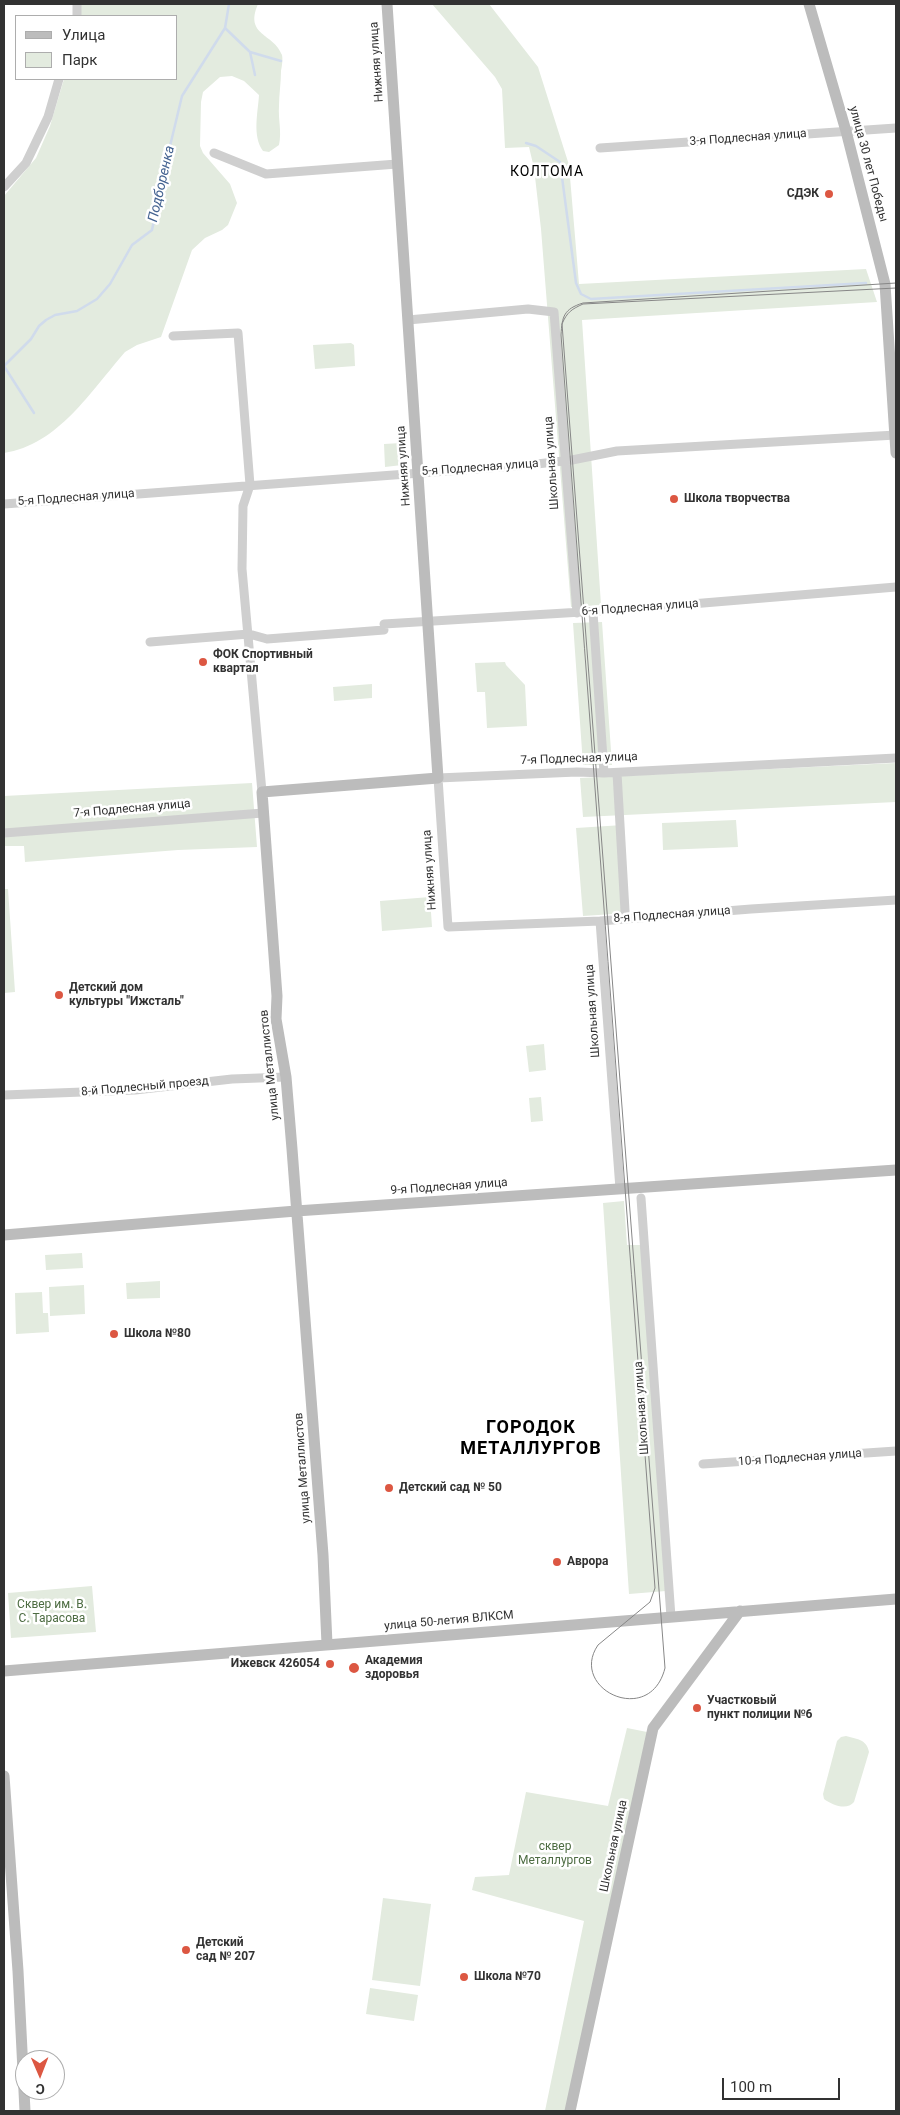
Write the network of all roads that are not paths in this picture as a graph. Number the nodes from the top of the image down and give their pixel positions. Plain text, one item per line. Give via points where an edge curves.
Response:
1 (387, 4) edge
2 (809, 4) edge
3 (59, 80) edge
4 (896, 128) edge
5 (846, 131) junction
6 (600, 148) dead end
7 (214, 153) dead end
8 (397, 164) junction
9 (4, 188) edge
10 (408, 320) junction
11 (173, 336) dead end
12 (896, 435) edge
13 (896, 453) edge
14 (566, 460) junction
15 (418, 472) junction
16 (250, 485) junction
17 (4, 504) edge
18 (896, 587) edge
19 (593, 612) junction
20 (577, 613) junction
21 (428, 622) junction
22 (249, 634) junction
23 (150, 642) dead end
24 (896, 758) edge
25 (617, 773) junction
26 (604, 774) junction
27 (438, 778) junction
28 (262, 792) junction
29 (263, 813) junction
30 (4, 833) edge
31 (896, 900) edge
32 (625, 911) dead end
33 (600, 921) junction
34 (448, 927) joint
35 (286, 1077) junction
36 (4, 1095) edge
37 (896, 1170) edge
38 (620, 1189) junction
39 (641, 1198) dead end
40 (296, 1212) junction
41 (4, 1235) edge
42 (896, 1451) edge
43 (703, 1464) dead end
44 (896, 1599) edge
45 (740, 1611) junction
46 (671, 1616) junction
47 (327, 1644) junction
48 (4, 1671) edge
49 (4, 1776) edge
50 (26, 2111) edge
51 (570, 2111) edge

1 - 8 street, Нижняя улица
2 - 5 street, улица 30 лет Победы
3 - 9 street via 48,117 26,163
4 - 5 street, 3-я Подлесная улица
5 - 6 street, 3-я Подлесная улица
5 - 12 street, улица 30 лет Победы via 885,288
7 - 8 street via 266,174
8 - 10 street, Нижняя улица
10 - 14 street, Школьная улица via 528,309 554,312
10 - 15 street, Нижняя улица
11 - 16 street via 238,333
12 - 13 street, улица 30 лет Победы
12 - 14 street, 5-я Подлесная улица via 617,451
14 - 15 street, 5-я Подлесная улица
14 - 20 street, Школьная улица
15 - 16 street, 5-я Подлесная улица
15 - 21 street, Нижняя улица
16 - 17 street, 5-я Подлесная улица
16 - 22 street, улица Металлистов via 243,506 242,569
18 - 19 street, 6-я Подлесная улица
19 - 20 street, 6-я Подлесная улица
19 - 26 street
20 - 21 street, 6-я Подлесная улица
21 - 22 street, 6-я Подлесная улица via 268,639
21 - 27 street, Нижняя улица
22 - 23 street, 6-я Подлесная улица
22 - 28 street, улица Металлистов
24 - 25 street, 7-я Подлесная улица
25 - 26 street, 7-я Подлесная улица
25 - 32 street
26 - 27 street, 7-я Подлесная улица via 577,772
27 - 28 street, 7-я Подлесная улица
27 - 34 street, Нижняя улица
28 - 29 street, улица Металлистов
29 - 30 street, 7-я Подлесная улица
29 - 35 street, улица Металлистов via 276,1019
31 - 33 street, 8-я Подлесная улица
33 - 34 street, 8-я Подлесная улица
33 - 38 street, Школьная улица
35 - 36 street, 8-й Подлесный проезд via 135,1090
35 - 40 street, улица Металлистов
37 - 38 street, 9-я Подлесная улица
38 - 40 street, 9-я Подлесная улица
39 - 46 street, Школьная улица
40 - 41 street, 9-я Подлесная улица
40 - 47 street, улица Металлистов
42 - 43 street, 10-я Подлесная улица
44 - 45 street, улица 50-летия ВЛКСМ
45 - 46 street, улица 50-летия ВЛКСМ
45 - 51 street, Школьная улица via 653,1728
46 - 47 street, улица 50-летия ВЛКСМ
47 - 48 street, улица 50-летия ВЛКСМ
49 - 50 street

